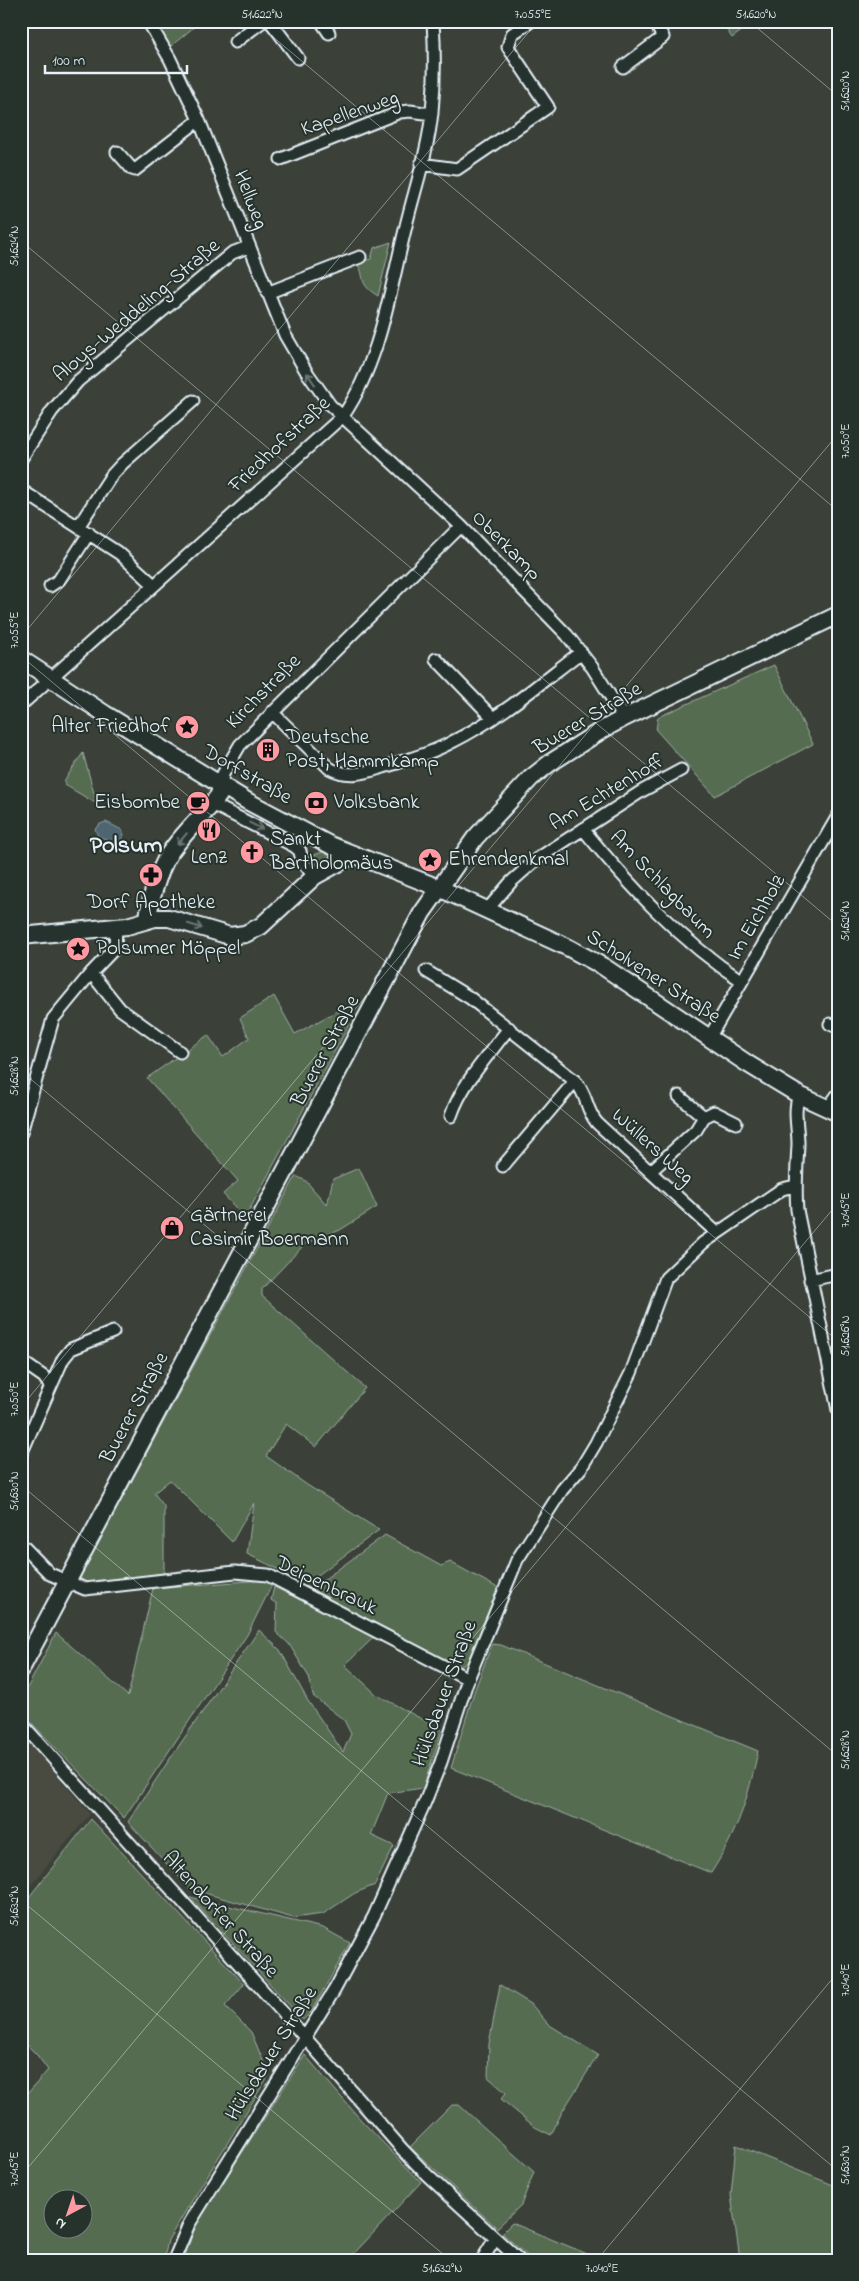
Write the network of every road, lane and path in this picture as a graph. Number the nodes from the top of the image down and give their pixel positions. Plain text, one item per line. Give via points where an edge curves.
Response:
1 (148, 21) edge
2 (263, 21) edge
3 (270, 21) edge
4 (320, 21) edge
5 (433, 21) edge
6 (531, 21) edge
7 (654, 21) edge
8 (329, 33) dead end
9 (235, 42) dead end
10 (298, 58) dead end
11 (623, 67) dead end
12 (432, 114) junction
13 (198, 120) junction
14 (117, 152) dead end
15 (281, 159) dead end
16 (421, 164) junction
17 (248, 246) junction
18 (360, 257) dead end
19 (267, 293) junction
20 (192, 402) dead end
21 (343, 416) junction
22 (21, 459) edge
23 (21, 490) edge
24 (78, 526) junction
25 (461, 526) junction
26 (89, 533) junction
27 (154, 585) junction
28 (50, 586) dead end
29 (838, 615) edge
30 (581, 652) junction
31 (21, 659) edge
32 (436, 659) dead end
33 (52, 678) junction
34 (21, 704) edge
35 (272, 712) junction
36 (493, 718) junction
37 (624, 718) junction
38 (681, 770) dead end
39 (221, 786) junction
40 (212, 804) junction
41 (838, 816) edge
42 (583, 829) junction
43 (353, 855) junction
44 (315, 876) junction
45 (439, 888) junction
46 (487, 910) junction
47 (148, 920) junction
48 (116, 927) junction
49 (21, 936) edge
50 (426, 971) dead end
51 (91, 973) junction
52 (742, 981) junction
53 (509, 1028) junction
54 (708, 1038) junction
55 (180, 1052) dead end
56 (575, 1081) junction
57 (838, 1094) edge
58 (799, 1095) junction
59 (679, 1096) dead end
60 (833, 1110) edge
61 (450, 1116) dead end
62 (704, 1117) junction
63 (736, 1123) dead end
64 (21, 1132) edge
65 (503, 1166) dead end
66 (651, 1171) junction
67 (795, 1186) junction
68 (717, 1232) junction
69 (838, 1274) edge
70 (810, 1280) junction
71 (113, 1332) dead end
72 (21, 1361) edge
73 (50, 1386) junction
74 (838, 1410) edge
75 (21, 1454) edge
76 (21, 1544) edge
77 (67, 1582) junction
78 (21, 1669) edge
79 (468, 1679) junction
80 (21, 1723) edge
81 (304, 2038) junction
82 (495, 2239) junction
83 (174, 2260) edge
84 (482, 2260) edge
85 (519, 2260) edge

1 - 13 street, Hellweg via 170,59
2 - 9 street
3 - 10 street
4 - 8 street
5 - 12 street, Friedhofstraße via 436,57
6 - 16 street via 512,34 508,47 548,108 457,169
7 - 11 street via 663,37
12 - 15 street, Kapellenweg via 400,112
12 - 16 street, Friedhofstraße
13 - 14 street via 135,170
13 - 17 street, Hellweg
16 - 21 street, Friedhofstraße via 369,371
17 - 19 street, Hellweg
17 - 22 street, Aloys-Weddeling-Straße via 232,253 78,381 52,411
18 - 19 street
21 -> 19 street, Hellweg via 330,405 295,355
20 - 24 street via 122,464
21 - 25 street, Oberkamp
21 - 27 street, Friedhofstraße
23 - 24 street
24 - 26 street
25 - 30 street, Oberkamp
25 - 35 street, Kirchstraße
26 - 27 street via 130,561
26 - 28 street via 59,580
27 - 33 street, Friedhofstraße
29 - 37 main road, Buerer Straße
30 - 36 street
30 - 37 street, Oberkamp
31 - 33 main road, Dorfstraße
32 - 36 street
33 - 34 street, Friedhofstraße
33 - 39 main road, Dorfstraße
35 - 36 street via 329,768 340,774 353,774 434,751
35 - 39 street, Kirchstraße via 240,745 223,774
37 - 45 main road, Buerer Straße via 531,778 475,838
38 - 42 street, Am Echtenhoff
39 - 40 main road, Kirchstraße
39 - 43 main road, Dorfstraße
40 -> 44 street via 294,846
40 -> 47 main road, Kirchstraße via 164,863 148,910
41 - 52 street, Im Eichholz
42 - 46 street, Am Echtenhoff via 537,859
42 - 52 street, Am Schlagbaum via 689,943
43 - 44 main road
43 - 45 main road, Dorfstraße
47 -> 44 main road via 169,918 230,936 245,934 261,926
45 - 46 main road, Scholvener Straße
45 - 77 main road, Buerer Straße via 422,913
46 - 54 main road, Scholvener Straße via 604,967
47 - 48 main road
48 - 49 main road
48 - 51 street via 116,948
50 - 53 street, Wüllers Weg via 464,993
51 - 55 street via 120,1009
51 - 64 street via 53,1019
52 - 54 street, Im Eichholz
53 - 56 street, Wüllers Weg
53 - 61 street via 465,1087
54 - 58 main road, Scholvener Straße
56 - 65 street
56 - 66 street, Wüllers Weg via 583,1089 588,1110 597,1124
57 - 60 street
58 - 60 main road, Scholvener Straße
58 - 67 street via 795,1106 798,1142
59 - 62 street
62 - 63 street via 714,1112
62 - 66 street via 696,1130
66 - 68 street, Wüllers Weg
67 - 68 street, Hülsdauer Straße via 782,1189
67 - 70 street
68 - 79 street, Hülsdauer Straße via 666,1278 631,1373 581,1468 562,1490 517,1560
69 - 70 street
70 - 74 street
71 - 73 street via 71,1350
72 - 73 street via 44,1377
73 - 75 street
76 - 77 street, Deipenbrauk via 50,1574
77 - 78 main road, Buerer Straße
77 - 79 street, Deipenbrauk via 92,1589 235,1572 268,1576
79 - 81 street, Hülsdauer Straße via 438,1770 378,1908 335,1989
80 - 81 street, Altendorfer Straße
81 - 82 street, Altendorfer Straße via 421,2169
81 - 83 street, Hülsdauer Straße via 189,2224
82 - 84 street
82 - 85 street, Altendorfer Straße

